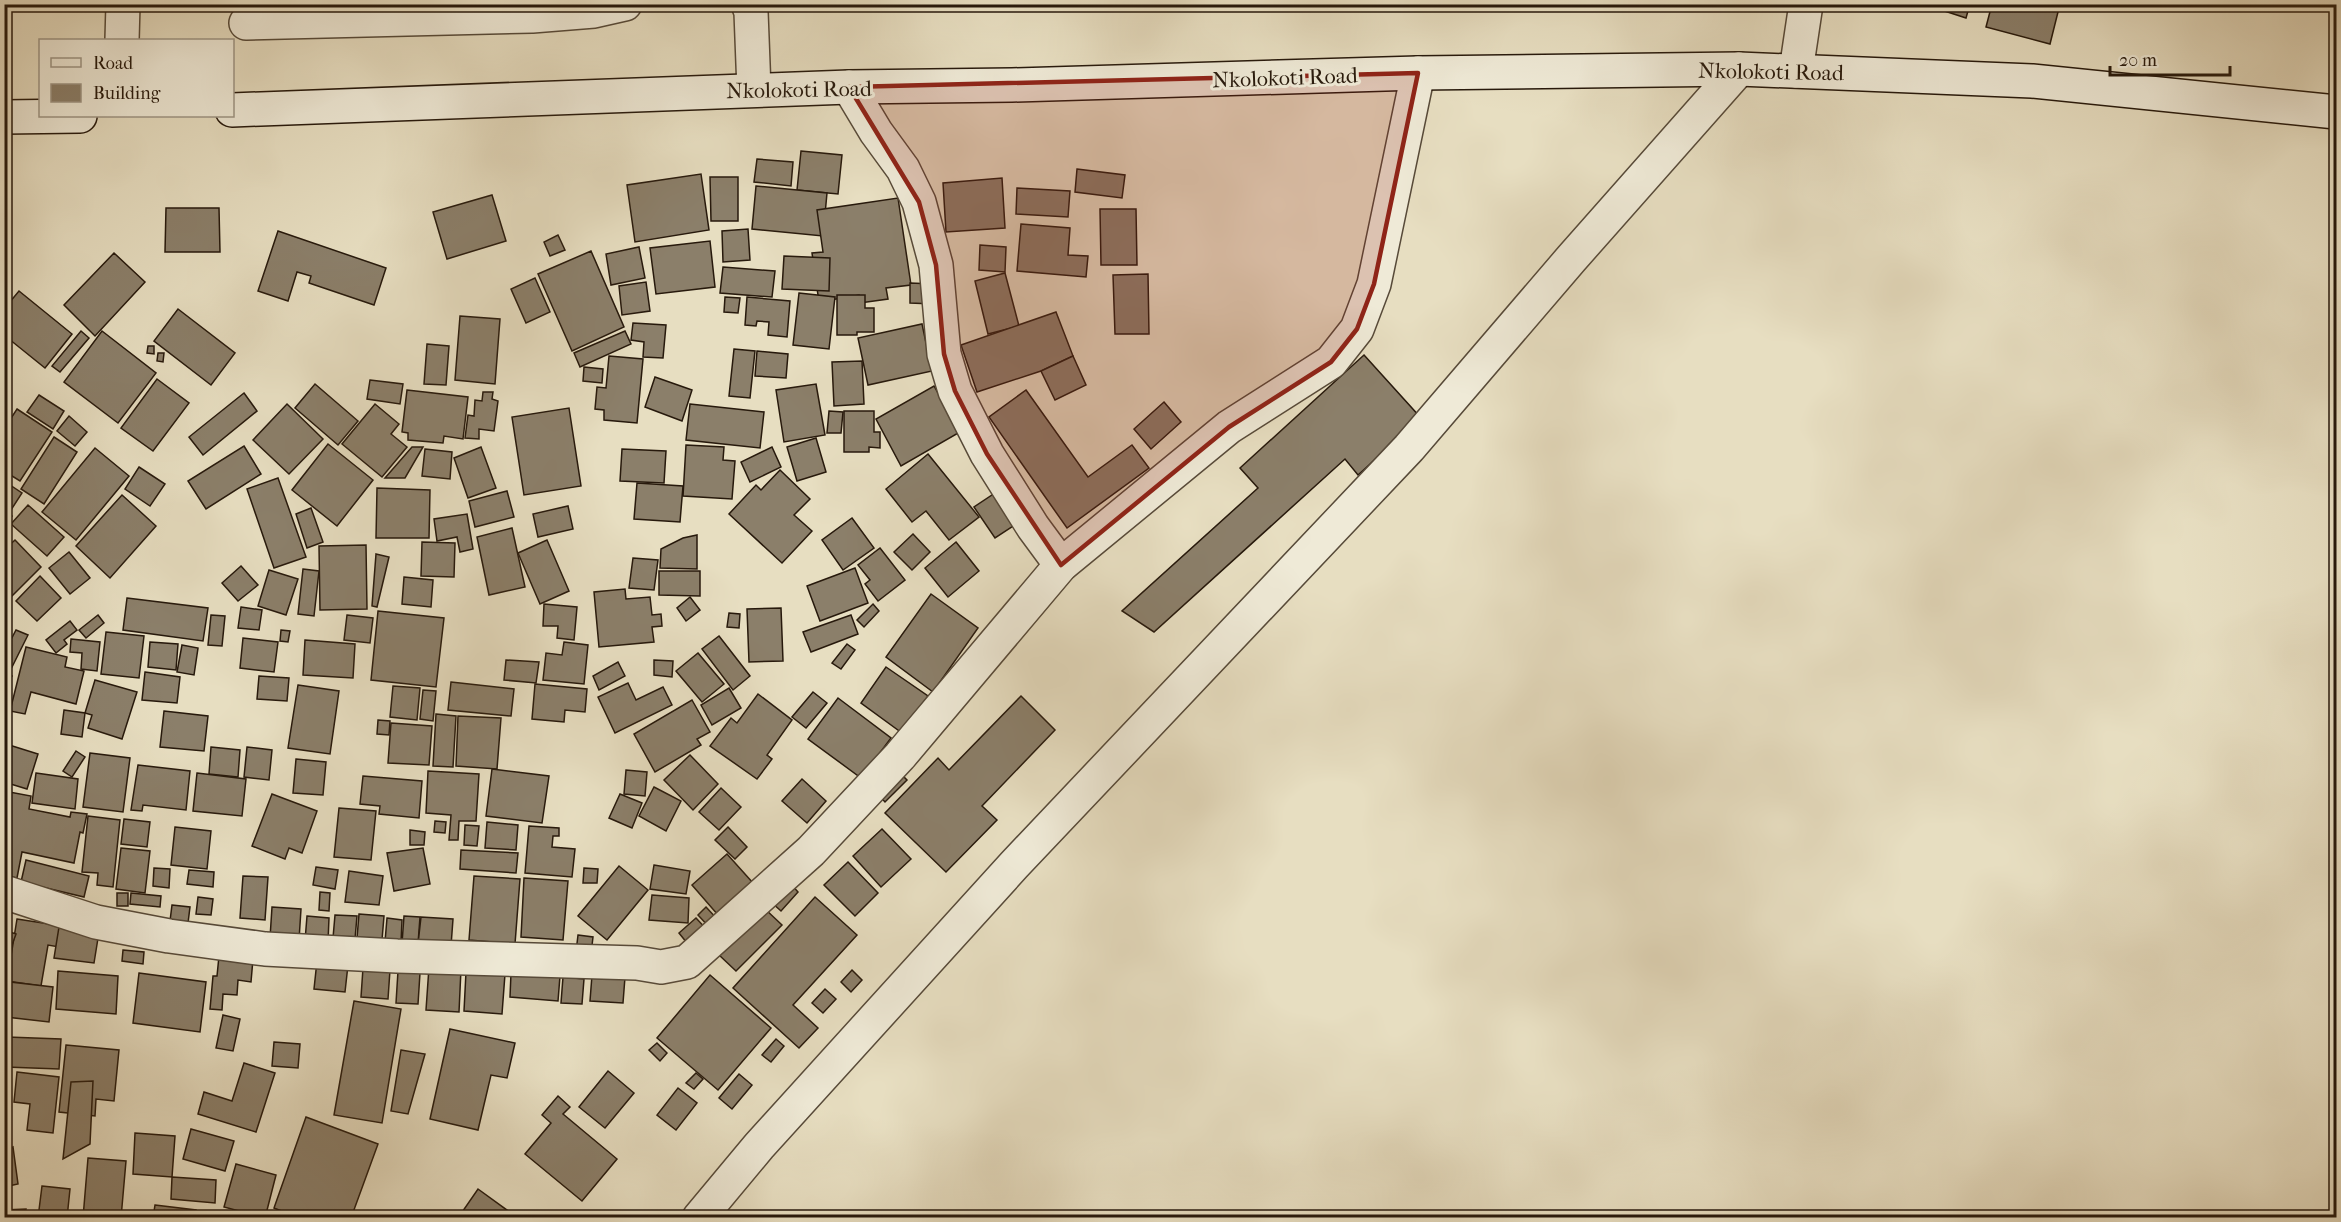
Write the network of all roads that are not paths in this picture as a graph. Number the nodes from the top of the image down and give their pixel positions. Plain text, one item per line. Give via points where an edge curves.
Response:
1 (123, 4) edge
2 (625, 4) edge
3 (748, 4) edge
4 (1806, 4) edge
5 (246, 23) dead end
6 (122, 39) edge
7 (1739, 69) junction
8 (1796, 71) junction
9 (1418, 73) junction
10 (849, 87) junction
11 (754, 90) junction
12 (234, 110) edge
13 (2337, 112) edge
14 (4, 117) edge
15 (39, 117) edge
16 (1061, 565) junction
17 (4, 892) edge
18 (699, 1218) edge

1 - 6 street
2 - 5 street via 532,16
3 - 11 street
4 - 8 street
7 - 8 street, Nkolokoti Road
7 - 9 street, Nkolokoti Road
7 - 18 street via 1409,448 999,882 759,1146
8 - 13 street, Nkolokoti Road via 2032,81
9 - 10 street, Nkolokoti Road
9 - 16 street via 1374,284 1357,329 1331,362 1229,427
10 - 11 street, Nkolokoti Road
10 - 16 street via 919,202 936,265 944,354 955,391 987,454
11 - 12 street, Nkolokoti Road
14 - 15 street
16 - 17 street via 900,756 811,851 687,962 661,967 265,949 96,922

